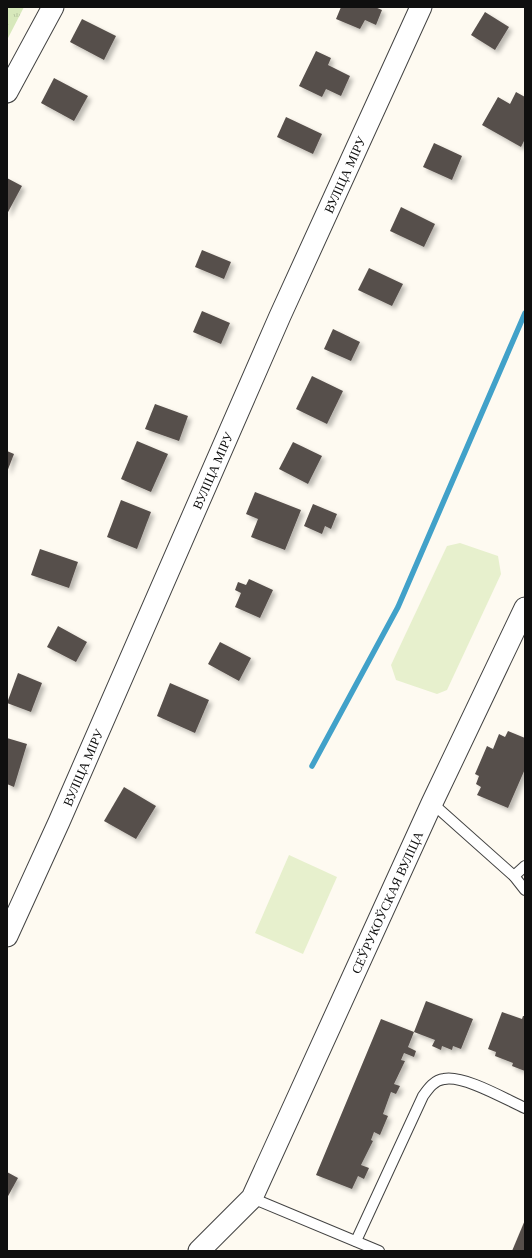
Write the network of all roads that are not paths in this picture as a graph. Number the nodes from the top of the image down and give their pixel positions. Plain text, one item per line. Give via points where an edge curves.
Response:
1 (53, 7) edge
2 (421, 7) edge
3 (7, 92) edge
4 (525, 608) edge
5 (432, 803) junction
6 (525, 866) edge
7 (514, 876) junction
8 (525, 890) edge
9 (7, 936) edge
10 (525, 1108) edge
11 (252, 1198) junction
12 (356, 1241) junction
13 (199, 1251) edge
14 (377, 1251) edge

1 - 3 street
2 - 9 street, ВУЛІЦА МІРУ via 283,308
4 - 5 street, СЕЎРУКОЎСКАЯ ВУЛІЦА
5 - 7 lane
5 - 11 street, СЕЎРУКОЎСКАЯ ВУЛІЦА
6 - 7 lane
7 - 8 lane
10 - 12 lane via 457,1078 442,1079 430,1086 423,1096
11 - 12 lane
11 - 13 street
12 - 14 lane

